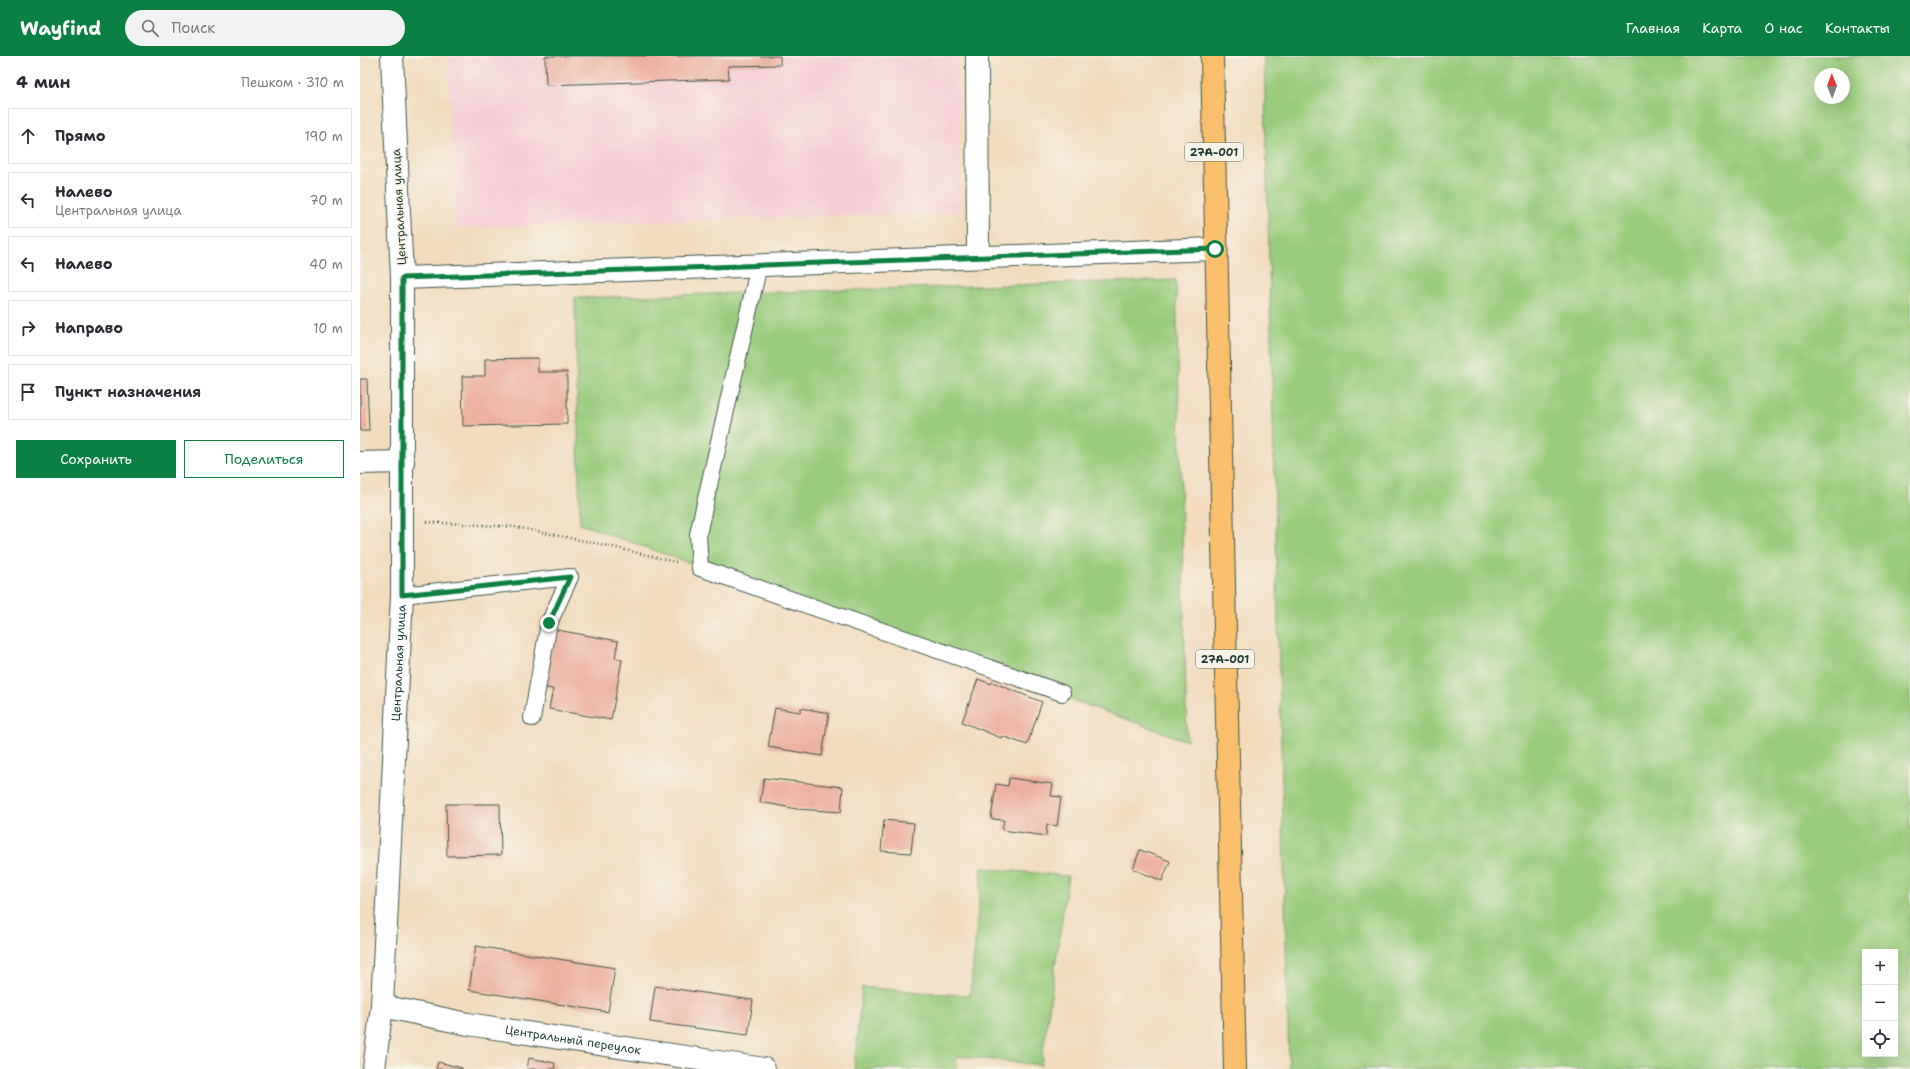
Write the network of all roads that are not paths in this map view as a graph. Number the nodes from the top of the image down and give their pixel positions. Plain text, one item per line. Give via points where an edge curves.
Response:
1 (392, 56) edge
2 (977, 56) edge
3 (1212, 56) edge
4 (1215, 249) junction
5 (978, 257) junction
6 (759, 265) junction
7 (402, 278) junction
8 (403, 462) junction
9 (360, 463) edge
10 (402, 595) junction
11 (1062, 693) dead end
12 (532, 718) dead end
13 (382, 1006) junction
14 (374, 1069) edge
15 (764, 1069) edge
16 (1235, 1069) edge

1 - 7 street, Центральная улица
2 - 5 street
3 - 4 main road, 27А-001
4 - 5 street
4 - 16 main road, 27А-001
5 - 6 street
6 - 7 street
6 - 11 lane via 698,534 700,568
7 - 8 street, Центральная улица
8 - 9 street
8 - 10 street, Центральная улица
10 - 12 lane via 570,577 549,623
10 - 13 street, Центральная улица
13 - 14 street, Центральная улица
13 - 15 street, Центральный переулок via 468,1024

